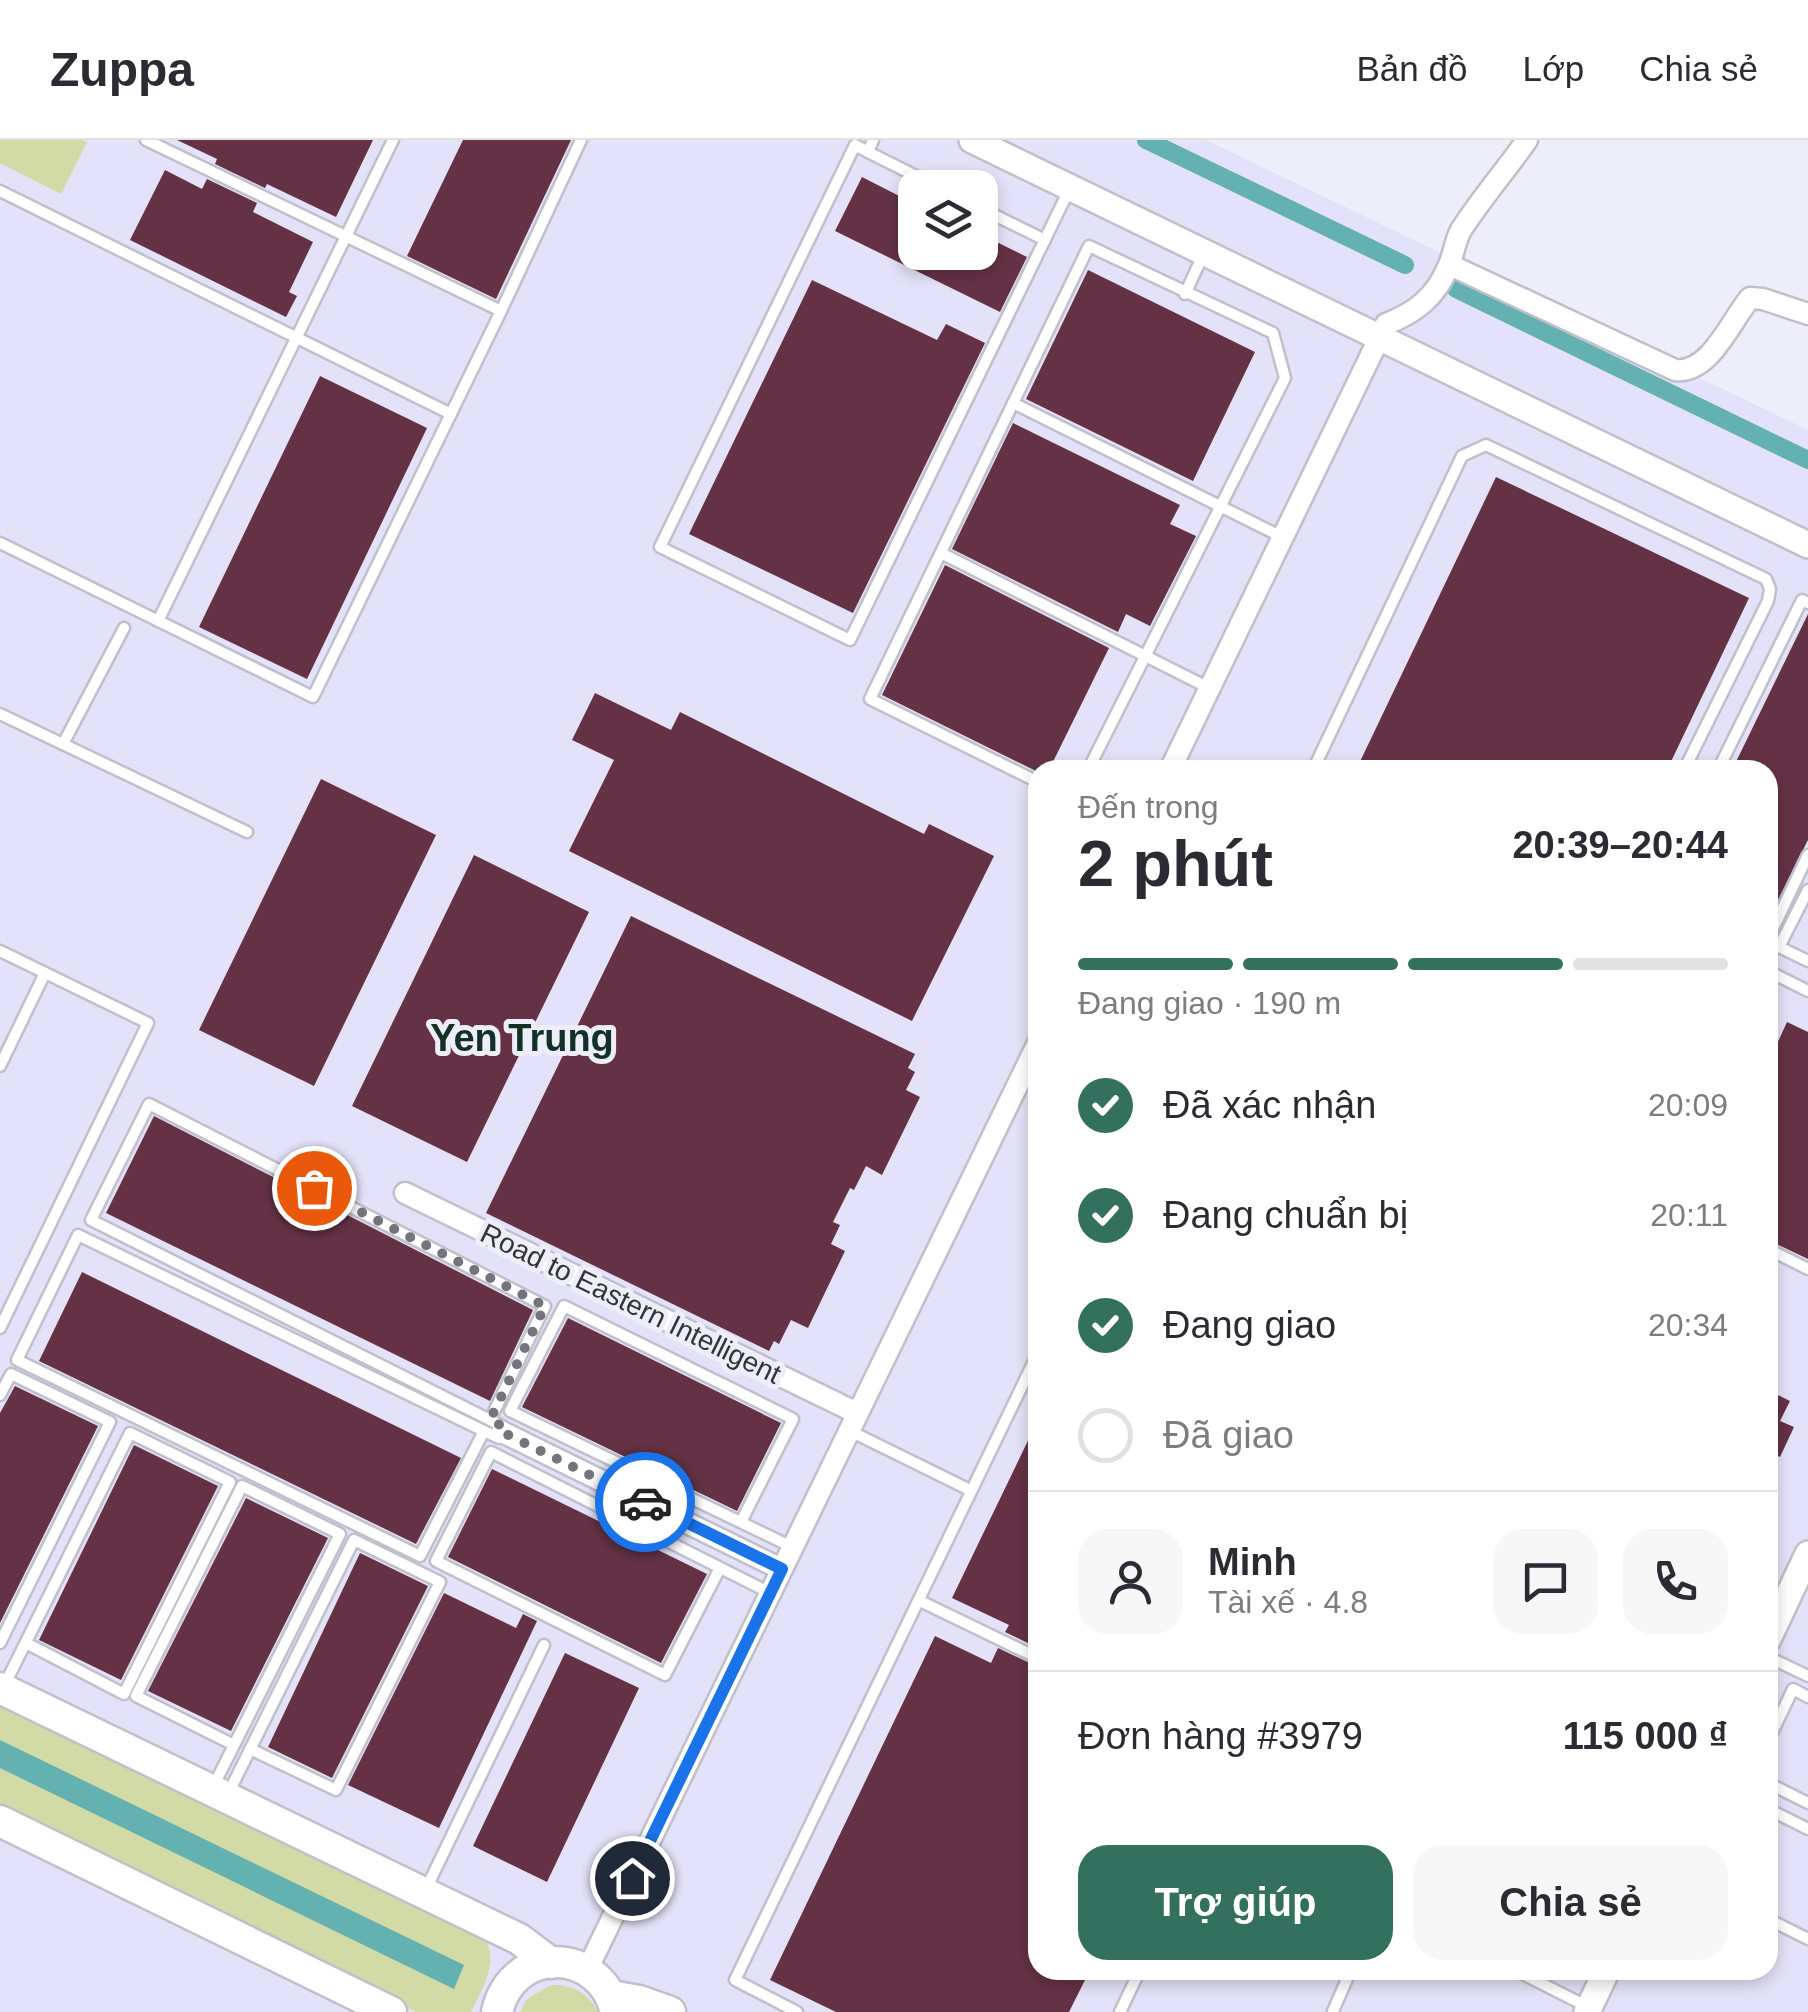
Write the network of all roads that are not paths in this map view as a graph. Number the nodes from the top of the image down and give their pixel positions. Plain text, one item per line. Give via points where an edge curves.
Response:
1 (146, 140) edge
2 (394, 140) edge
3 (582, 140) edge
4 (873, 140) edge
5 (972, 140) edge
6 (1008, 140) edge
7 (1527, 140) edge
8 (868, 152) junction
9 (904, 170) edge
10 (1070, 188) junction
11 (0, 191) edge
12 (998, 217) edge
13 (346, 237) junction
14 (1045, 240) junction
15 (1204, 252) junction
16 (1450, 265) junction
17 (1185, 294) junction
18 (501, 311) junction
19 (1808, 314) edge
20 (1383, 331) junction
21 (297, 338) junction
22 (1013, 403) junction
23 (451, 414) junction
24 (1220, 506) junction
25 (1808, 526) edge
26 (1283, 538) junction
27 (0, 543) edge
28 (1808, 544) edge
29 (941, 552) junction
30 (1808, 603) edge
31 (158, 621) junction
32 (124, 628) dead end
33 (1146, 656) junction
34 (1210, 688) junction
35 (0, 714) edge
36 (63, 744) junction
37 (1093, 760) edge
38 (1175, 760) edge
39 (1318, 760) edge
40 (1689, 760) edge
41 (1723, 760) edge
42 (1028, 777) edge
43 (247, 832) dead end
44 (1808, 855) edge
45 (1808, 890) edge
46 (1778, 918) edge
47 (0, 951) edge
48 (1808, 961) edge
49 (46, 973) junction
50 (1778, 976) edge
51 (1808, 990) edge
52 (1028, 1063) edge
53 (0, 1066) edge
54 (405, 1193) dead end
55 (1778, 1255) edge
56 (1808, 1269) edge
57 (0, 1328) edge
58 (1028, 1373) edge
59 (0, 1395) edge
60 (852, 1422) junction
61 (492, 1428) junction
62 (970, 1490) junction
63 (741, 1522) junction
64 (792, 1547) junction
65 (1808, 1554) edge
66 (720, 1568) junction
67 (782, 1569) junction
68 (770, 1593) junction
69 (920, 1601) junction
70 (1778, 1617) edge
71 (3, 1630) edge
72 (0, 1643) edge
73 (26, 1643) junction
74 (544, 1644) dead end
75 (1028, 1653) edge
76 (1778, 1661) edge
77 (1808, 1661) edge
78 (1805, 1675) edge
79 (2, 1689) edge
80 (1808, 1697) edge
81 (1778, 1721) edge
82 (234, 1745) junction
83 (250, 1749) junction
84 (1778, 1788) edge
85 (219, 1794) junction
86 (1808, 1804) edge
87 (1778, 1814) edge
88 (0, 1822) edge
89 (1808, 1829) edge
90 (424, 1893) junction
91 (1778, 1923) edge
92 (1808, 1938) edge
93 (551, 1962) junction
94 (587, 1970) junction
95 (1135, 1980) edge
96 (1347, 1980) edge
97 (1544, 1980) edge
98 (1602, 1980) edge
99 (614, 2004) edge
100 (1588, 2010) edge
101 (392, 2012) edge
102 (497, 2012) edge
103 (670, 2012) edge
104 (798, 2012) edge
105 (1120, 2012) edge
106 (1334, 2012) edge

1 - 13 lane
2 - 13 lane
3 - 18 lane
4 - 8 lane
5 - 10 street
6 - 20 street
7 - 16 street via 1462,230
8 - 9 lane
8 - 14 lane via 855,145 660,547 850,640
10 - 14 lane
10 - 15 street
11 - 21 lane
12 - 14 lane
13 - 18 lane
13 - 21 lane
15 - 17 lane
15 - 20 street
16 - 19 street via 1687,372 1702,363 1750,298
16 - 20 street via 1413,314
17 - 22 lane via 1089,246
17 - 24 lane via 1273,333 1285,378
18 - 23 lane
20 - 25 street
20 - 26 street
20 - 28 street
21 - 23 lane
21 - 31 lane
22 - 24 lane
22 - 29 lane
23 - 31 lane via 313,697
24 - 26 lane
24 - 33 lane
26 - 34 street
27 - 31 lane
29 - 33 lane
29 - 42 lane via 870,700
30 - 41 lane via 1802,600
32 - 36 lane
33 - 34 lane
33 - 37 lane
34 - 38 street
35 - 36 lane
36 - 43 lane
39 - 40 lane via 1462,456 1486,445 1766,580 1768,601
44 - 46 lane
45 - 48 lane via 1779,947
47 - 49 lane
49 - 53 lane
49 - 57 lane via 148,1023
50 - 51 lane
52 - 60 street
54 - 60 street, Road to Eastern Intelligent
55 - 56 lane
58 - 62 lane
59 - 71 lane via 10,1374 110,1422
60 - 62 lane
60 - 64 street
61 - 61 lane via 91,1220 149,1104 545,1306
61 - 61 lane via 78,1235 17,1360 420,1556
61 - 67 street
62 - 69 lane
63 - 63 lane via 510,1411 564,1306 793,1418
63 - 64 lane
64 - 67 street
65 - 70 street
66 - 66 lane via 491,1452 436,1561 665,1676
66 - 68 lane
67 - 68 street
68 - 94 street
69 - 75 lane
69 - 104 lane via 736,1980
71 - 72 lane
73 - 73 lane via 130,1433 230,1482 124,1694
73 - 79 lane
74 - 90 lane
76 - 78 lane
77 - 78 lane
79 - 85 main road
80 - 81 lane via 1793,1690
82 - 82 lane via 340,1534 242,1486 136,1696
82 - 85 lane
83 - 83 lane via 354,1540 440,1582 336,1790
83 - 85 lane
84 - 86 lane
85 - 90 main road
87 - 89 lane
88 - 101 main road
90 - 93 main road
91 - 92 lane
93 - 94 main road
93 - 102 main road via 514,1980
94 - 99 main road
95 - 105 lane
96 - 106 lane
97 - 100 lane
98 - 100 street
99 - 103 main road via 639,2001

